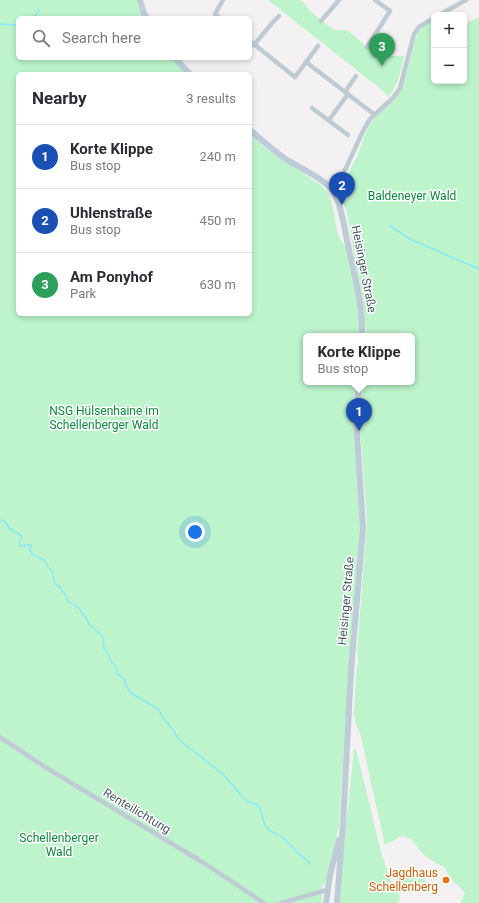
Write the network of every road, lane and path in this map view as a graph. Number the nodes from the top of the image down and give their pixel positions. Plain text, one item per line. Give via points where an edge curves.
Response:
1 (140, 0) edge
2 (223, 0) edge
3 (339, 0) edge
4 (375, 0) edge
5 (466, 0) edge
6 (444, 12) edge
7 (146, 16) edge
8 (218, 16) edge
9 (279, 16) dead end
10 (431, 20) edge
11 (321, 21) dead end
12 (254, 45) joint
13 (318, 46) dead end
14 (367, 47) dead end
15 (177, 60) edge
16 (306, 62) junction
17 (188, 72) edge
18 (356, 76) dead end
19 (346, 93) junction
20 (312, 108) dead end
21 (375, 115) junction
22 (329, 120) junction
23 (252, 132) edge
24 (348, 136) dead end
25 (332, 190) junction
26 (362, 333) edge
27 (358, 385) edge
28 (0, 737) edge
29 (343, 823) junction
30 (327, 890) junction
31 (338, 890) junction
32 (264, 903) edge
33 (281, 903) edge
34 (326, 903) edge
35 (337, 903) edge

1 - 7 main road
2 - 8 street via 215,14
3 - 11 street
4 - 14 street via 390,11
5 - 6 street
9 - 12 street
10 - 21 street via 419,27 414,34 400,88
12 - 16 street via 294,77
13 - 16 street
15 - 17 main road
16 - 19 street
18 - 19 street
19 - 21 street
19 - 22 street
20 - 22 street
21 - 25 street via 366,126 346,168
22 - 24 street
23 - 25 main road via 284,158
25 - 26 main road, Heisinger Straße via 343,220 357,287
27 - 29 main road, Heisinger Straße via 356,418 364,528 351,671
28 - 32 street, Renteilichtung
29 - 30 main road, Heisinger Straße
29 - 31 main road, Heisinger Straße
30 - 31 main road
30 - 33 street
30 - 34 main road, Heisinger Straße
31 - 35 main road, Heisinger Straße

